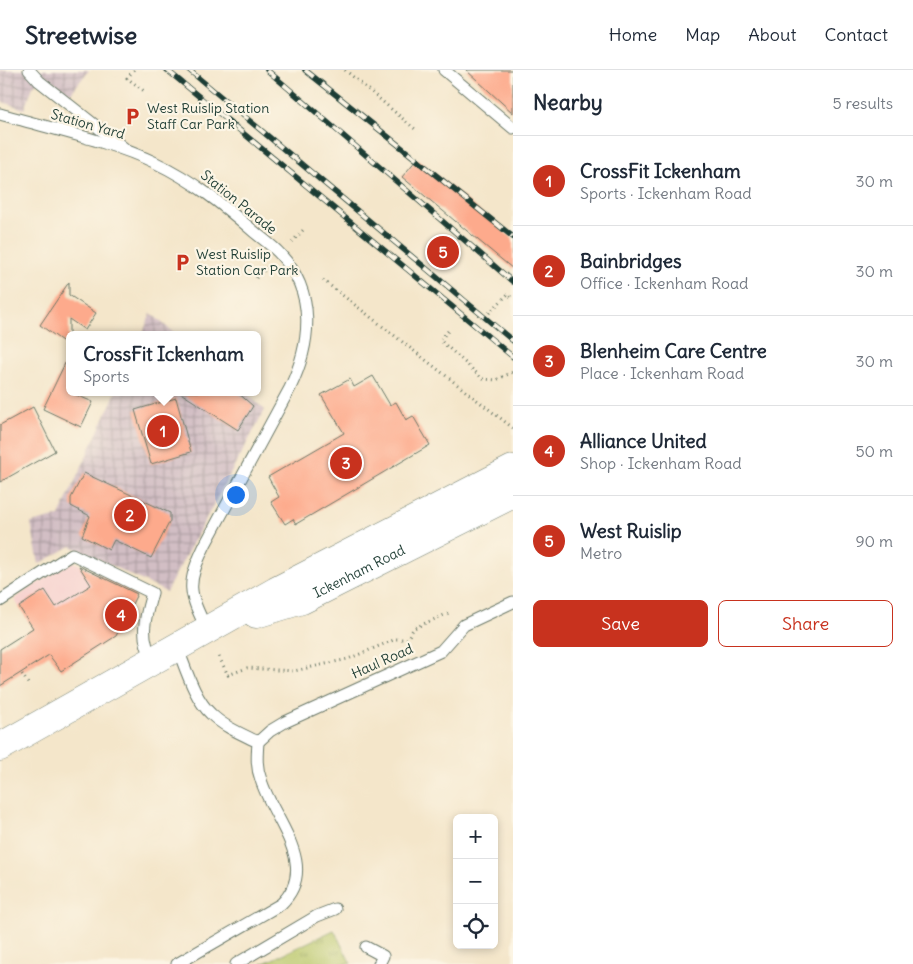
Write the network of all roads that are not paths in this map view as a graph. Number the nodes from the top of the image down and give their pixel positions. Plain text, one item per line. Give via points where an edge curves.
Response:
1 (29, 70) edge
2 (444, 70) edge
3 (0, 114) edge
4 (513, 128) edge
5 (129, 152) junction
6 (507, 484) edge
7 (0, 601) edge
8 (513, 602) edge
9 (207, 630) junction
10 (177, 647) junction
11 (153, 660) junction
12 (258, 742) junction
13 (0, 747) edge
14 (336, 909) dead end
15 (366, 946) dead end
16 (177, 964) edge
17 (236, 964) edge
18 (379, 964) edge

1 - 5 lane, Station Yard
2 - 4 lane
3 - 5 lane, Station Yard
5 - 9 lane, Station Parade via 201,188 280,254 298,280 307,311 307,338 296,376 204,545 193,572 192,596
6 - 9 main road, Ickenham Road via 302,600
7 - 11 lane via 72,554 152,593 143,630 146,648
8 - 12 lane, Haul Road via 464,625 441,651 285,722
9 - 10 main road, Ickenham Road
10 - 11 main road, Ickenham Road
10 - 12 lane via 210,714 225,726
11 - 13 main road, Ickenham Road
12 - 16 lane via 256,762 261,782 295,854 298,868 296,883 281,904
14 - 17 lane via 317,916
15 - 18 lane via 383,956

